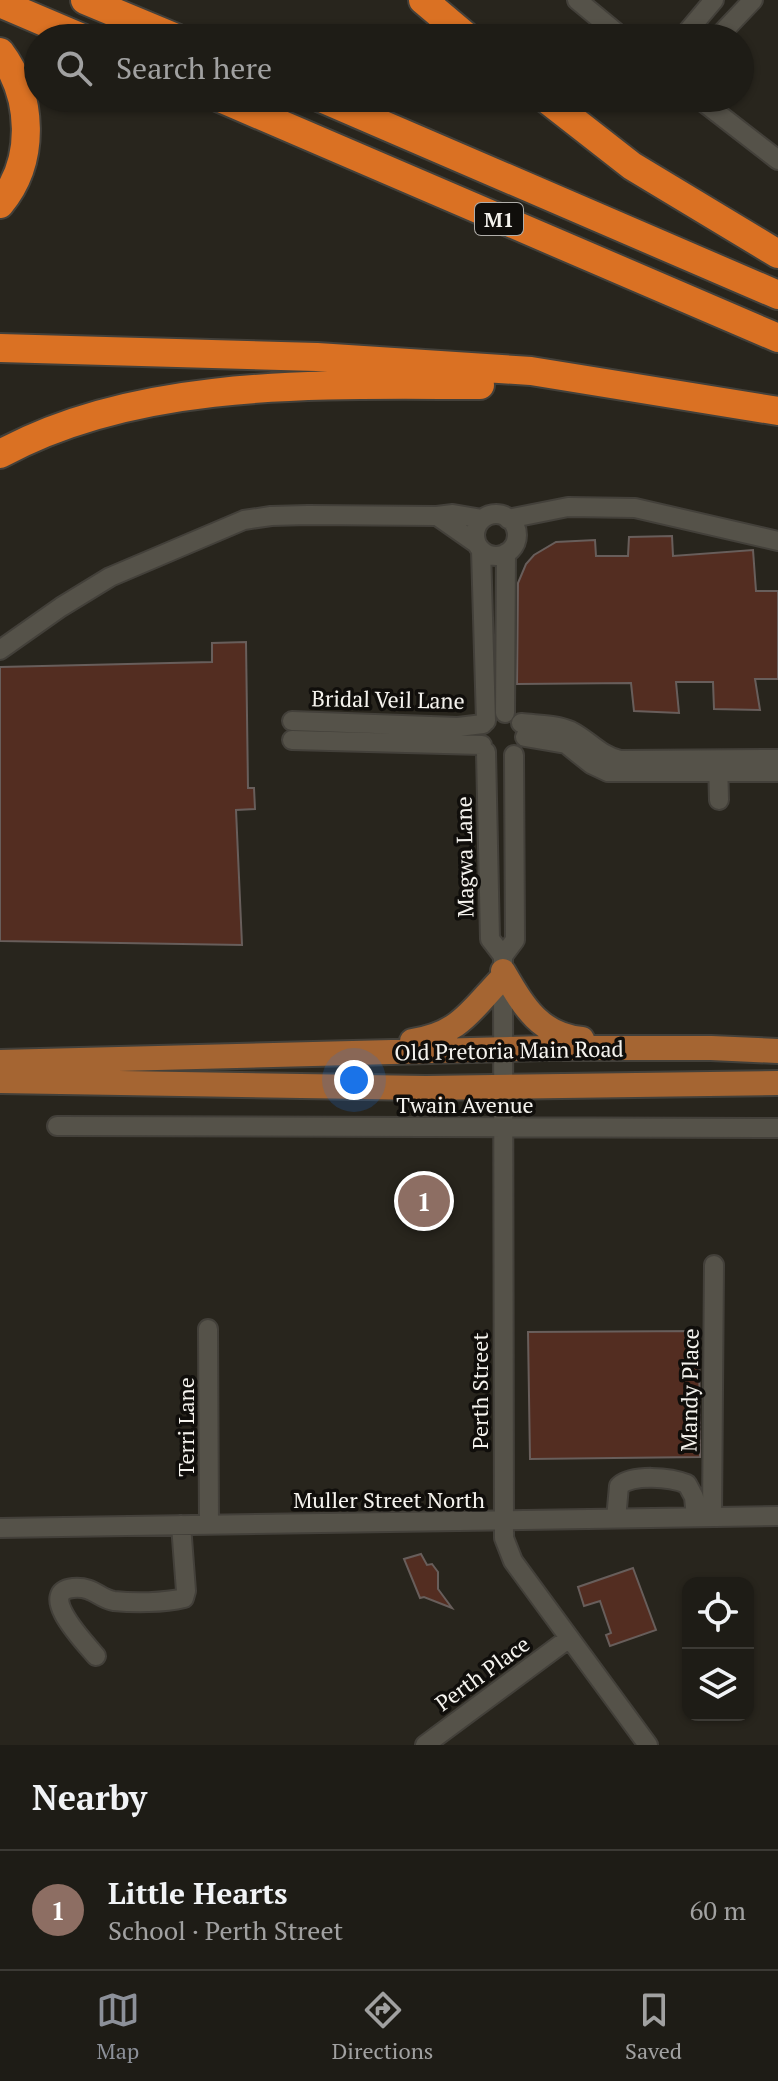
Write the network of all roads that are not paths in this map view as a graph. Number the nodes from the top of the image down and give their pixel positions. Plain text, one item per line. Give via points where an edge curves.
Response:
1 (85, 0) edge
2 (423, 0) edge
3 (577, 0) edge
4 (714, 0) edge
5 (753, 0) edge
6 (0, 3) edge
7 (700, 17) junction
8 (49, 24) edge
9 (142, 24) edge
10 (451, 24) edge
11 (606, 24) edge
12 (694, 24) edge
13 (707, 24) edge
14 (730, 24) edge
15 (0, 52) edge
16 (24, 102) edge
17 (26, 112) edge
18 (253, 112) edge
19 (353, 112) edge
20 (563, 112) edge
21 (716, 112) edge
22 (778, 160) edge
23 (0, 204) edge
24 (778, 254) edge
25 (778, 295) edge
26 (778, 338) edge
27 (0, 348) edge
28 (617, 385) junction
29 (778, 411) edge
30 (0, 454) edge
31 (538, 512) junction
32 (437, 516) junction
33 (482, 519) junction
34 (508, 519) junction
35 (516, 537) junction
36 (778, 541) edge
37 (479, 547) junction
38 (506, 553) junction
39 (0, 650) edge
40 (484, 722) junction
41 (517, 725) junction
42 (292, 731) dead end
43 (394, 733) junction
44 (484, 749) junction
45 (514, 755) junction
46 (778, 759) edge
47 (718, 766) junction
48 (778, 772) edge
49 (719, 800) dead end
50 (503, 968) junction
51 (683, 1048) junction
52 (503, 1050) junction
53 (778, 1051) edge
54 (314, 1054) junction
55 (0, 1062) edge
56 (0, 1081) edge
57 (778, 1083) edge
58 (502, 1086) junction
59 (57, 1126) dead end
60 (778, 1128) edge
61 (502, 1129) junction
62 (714, 1265) dead end
63 (208, 1329) dead end
64 (778, 1516) edge
65 (704, 1517) junction
66 (616, 1519) junction
67 (504, 1522) junction
68 (209, 1524) junction
69 (181, 1525) junction
70 (0, 1528) edge
71 (568, 1639) junction
72 (96, 1656) dead end
73 (425, 1745) edge
74 (648, 1745) edge

1 - 9 highway
2 - 10 highway
3 - 11 street
4 - 7 street
5 - 14 street
6 - 8 highway
7 - 12 street
7 - 13 street
15 - 16 highway
17 - 23 highway via 22,164
18 - 26 highway, M1
19 - 25 highway, M1
20 - 24 highway via 632,166
21 - 22 street
27 - 28 highway via 317,357 531,371
28 - 29 highway
28 - 30 highway via 334,386 209,393 125,406
31 - 34 street
31 - 35 street
31 - 36 street via 635,508
32 - 33 street
32 - 37 street
32 - 39 street via 244,520 110,577
33 - 34 street via 495,514
33 - 37 street via 475,531
34 - 35 street
35 - 38 street
37 - 38 street via 493,556
37 - 40 street, Magwa Lane
38 - 41 street
40 - 41 street via 496,714
40 - 43 street, Bridal Veil Lane
40 - 44 street, Magwa Lane
41 - 45 street via 523,744
41 - 47 street via 561,728 582,747 620,760
42 - 43 street, Bridal Veil Lane
43 - 44 street, Bridal Veil Lane
44 - 45 street via 499,758
44 - 50 street, Magwa Lane via 490,939
45 - 50 street, Magwa Lane via 515,940
46 - 47 street
47 - 48 street
47 - 49 street
50 - 51 main road via 534,1018 555,1033
50 - 52 street, Magwa Lane
50 - 54 main road via 456,1027 434,1038
51 - 52 main road, Old Pretoria Main Road
51 - 53 main road, Old Pretoria Main Road
52 - 54 main road, Old Pretoria Main Road
52 - 58 street, Magwa Lane
54 - 55 main road, Old Pretoria Main Road
56 - 58 main road, Old Pretoria Main Road
57 - 58 main road, Old Pretoria Main Road
58 - 61 street, Perth Street
59 - 61 street, Twain Avenue
60 - 61 street, Twain Avenue
61 - 67 street, Perth Street
62 - 65 street, Mandy Place
63 - 68 street, Terri Lane
64 - 65 street, Muller Street North
65 - 66 street, Muller Street North
65 - 66 street via 687,1484 660,1479 627,1480 619,1486
66 - 67 street, Muller Street North
67 - 68 street, Muller Street North
67 - 71 street, Perth Street via 513,1561
68 - 69 street, Muller Street North
69 - 70 street, Muller Street North
69 - 72 street via 184,1598 111,1601 96,1590 62,1592 61,1612
71 - 73 street, Perth Place
71 - 74 street, Perth Street

